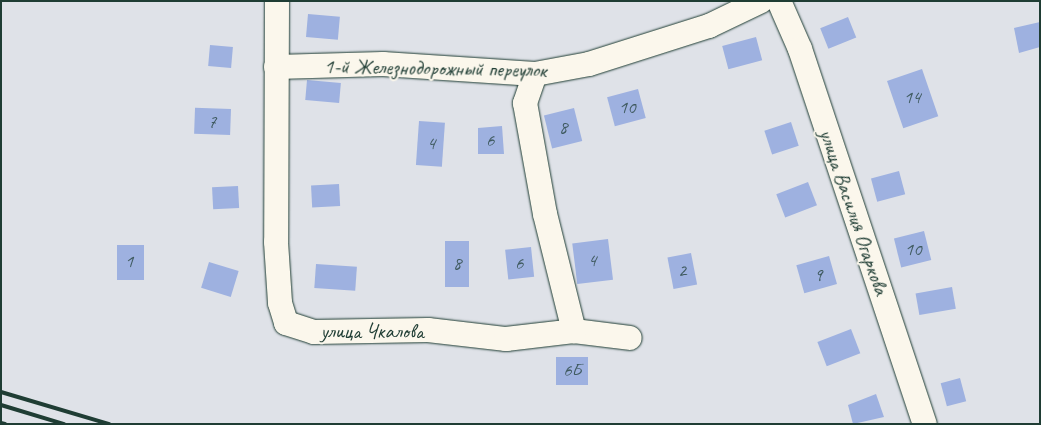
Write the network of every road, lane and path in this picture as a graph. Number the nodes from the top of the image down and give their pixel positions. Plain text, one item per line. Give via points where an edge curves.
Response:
1 (277, 1) edge
2 (762, 1) edge
3 (779, 1) edge
4 (276, 67) junction
5 (535, 74) junction
6 (574, 331) junction
7 (630, 338) dead end
8 (925, 424) edge

1 - 4 street, улица Чкалова
2 - 5 street, 1-й Железнодорожный переулок via 700,29 589,64
3 - 8 street, улица Василия Огаркова via 803,58
4 - 5 street, 1-й Железнодорожный переулок via 383,64
4 - 6 street, улица Чкалова via 276,242 280,304 286,323 314,332 428,330 506,339
5 - 6 street via 525,103 545,214
6 - 7 street, улица Чкалова

